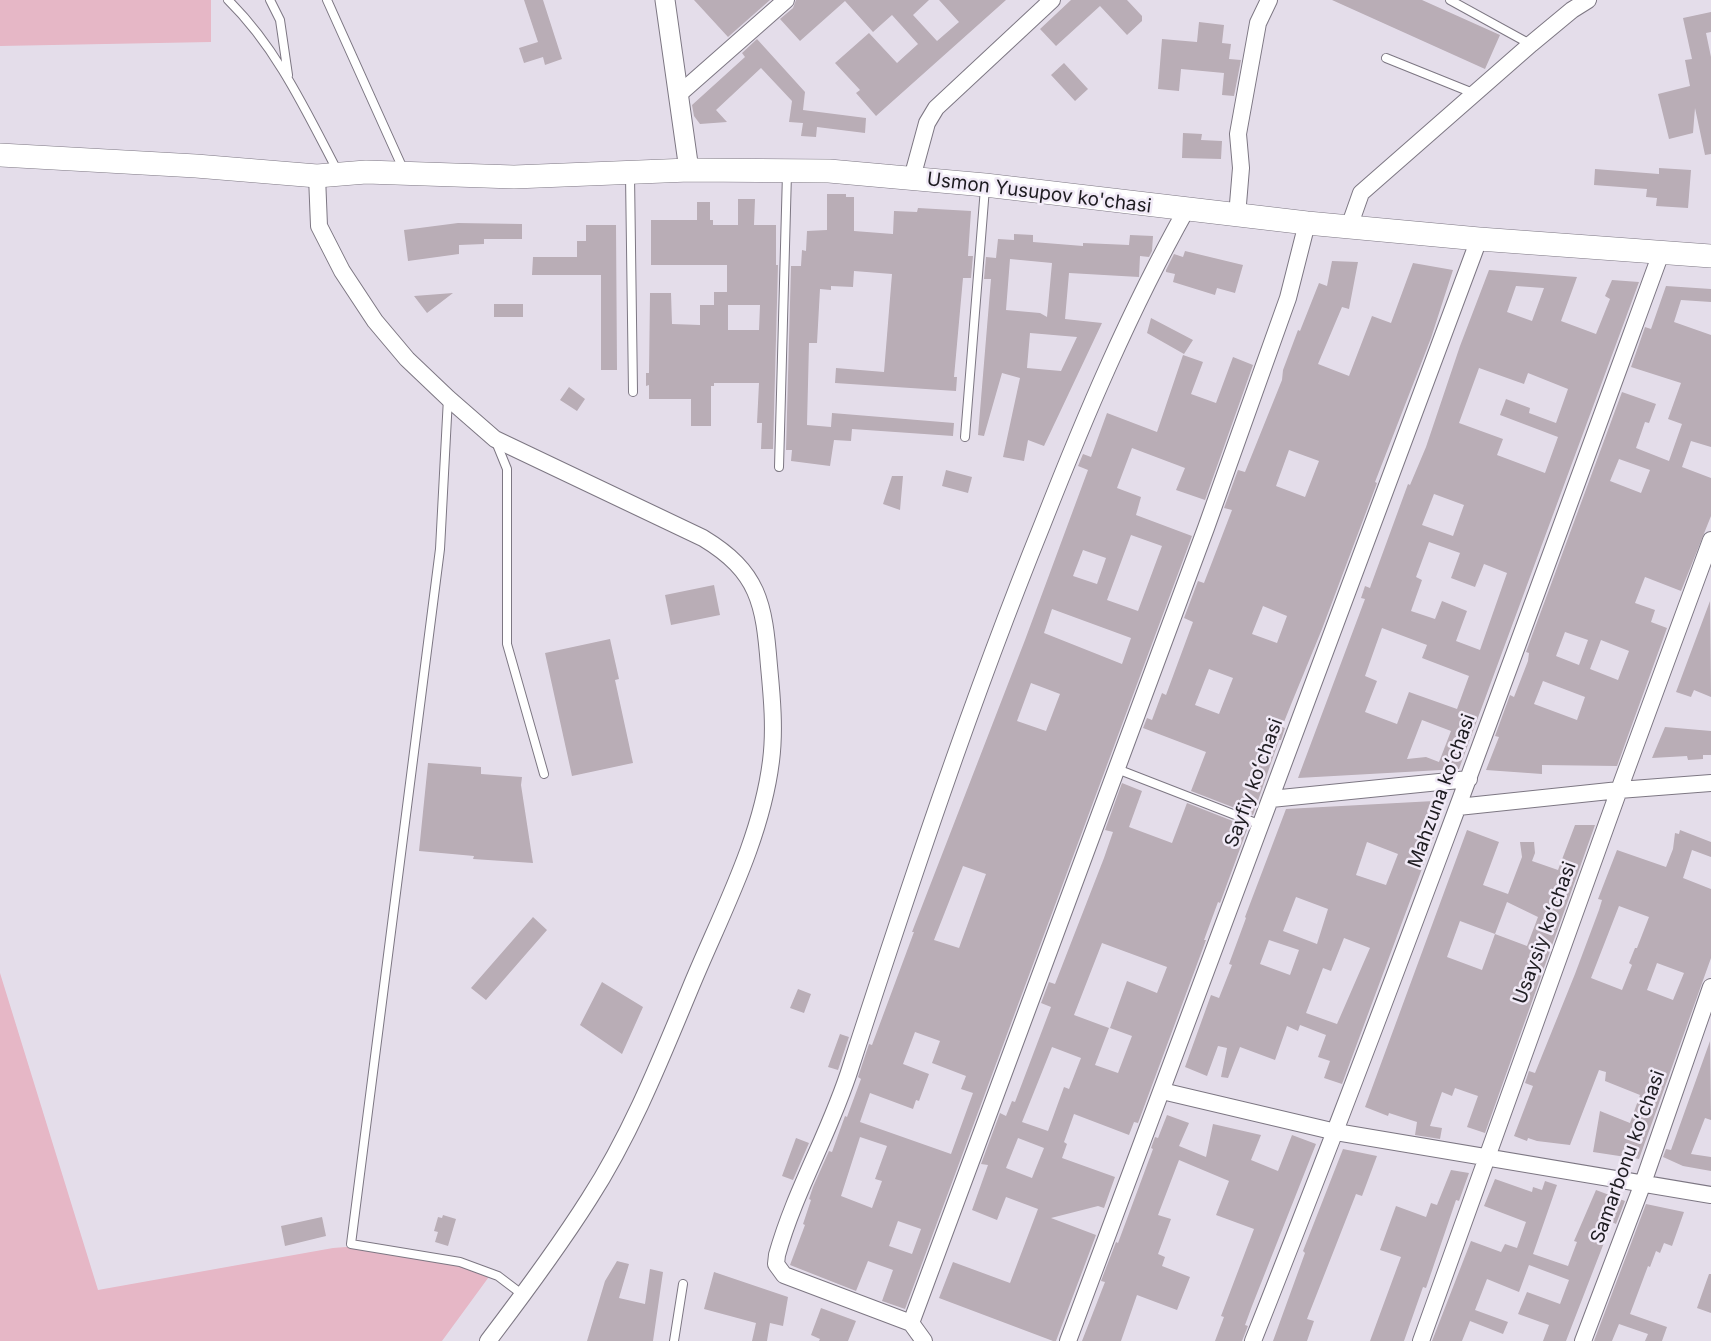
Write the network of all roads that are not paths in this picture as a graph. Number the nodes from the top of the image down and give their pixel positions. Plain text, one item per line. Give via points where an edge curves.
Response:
1 (228, 0) edge
2 (270, 0) edge
3 (327, 0) edge
4 (665, 0) edge
5 (786, 0) edge
6 (1052, 0) edge
7 (1269, 0) edge
8 (1450, 0) edge
9 (1588, 0) edge
10 (1568, 5) edge
11 (1531, 44) junction
12 (1386, 58) dead end
13 (289, 78) junction
14 (1473, 93) junction
15 (678, 95) junction
16 (0, 155) edge
17 (689, 170) junction
18 (788, 170) junction
19 (630, 172) junction
20 (405, 174) junction
21 (328, 175) junction
22 (912, 178) junction
23 (985, 185) junction
24 (1186, 210) junction
25 (1237, 216) junction
26 (1307, 223) junction
27 (1349, 227) junction
28 (1479, 239) junction
29 (1661, 253) junction
30 (1711, 256) edge
31 (632, 392) dead end
32 (448, 398) junction
33 (965, 437) dead end
34 (495, 439) junction
35 (779, 467) dead end
36 (1711, 540) edge
37 (1117, 769) junction
38 (544, 774) dead end
39 (1469, 779) junction
40 (1711, 783) edge
41 (1619, 790) junction
42 (1271, 799) junction
43 (1458, 807) junction
44 (1261, 825) junction
45 (1711, 987) edge
46 (1162, 1091) junction
47 (1336, 1132) junction
48 (1487, 1158) junction
49 (1643, 1183) junction
50 (1711, 1195) edge
51 (683, 1284) dead end
52 (523, 1295) junction
53 (911, 1323) junction
54 (488, 1341) edge
55 (674, 1341) edge
56 (924, 1341) edge
57 (1068, 1341) edge
58 (1253, 1341) edge
59 (1421, 1341) edge
60 (1583, 1341) edge

1 - 13 lane
2 - 13 lane via 280,20
3 - 20 lane
4 - 15 street
5 - 15 street
6 - 22 street via 936,108
7 - 25 street via 1258,23 1238,134
8 - 11 lane
9 - 10 street
10 - 11 street
11 - 14 street
12 - 14 lane
13 - 21 lane
14 - 27 street via 1361,192
15 - 17 street
16 - 21 main road, Usmon Yusupov ko'chasi
17 - 18 main road, Usmon Yusupov ko'chasi
17 - 19 main road, Usmon Yusupov ko'chasi
18 - 22 main road, Usmon Yusupov ko'chasi
18 - 35 lane
19 - 20 main road, Usmon Yusupov ko'chasi via 514,177
19 - 31 lane
20 - 21 main road, Usmon Yusupov ko'chasi
21 - 32 street via 319,226 342,271 375,321
22 - 23 main road, Usmon Yusupov ko'chasi
23 - 24 main road, Usmon Yusupov ko'chasi
23 - 33 lane
24 - 25 main road, Usmon Yusupov ko'chasi
24 - 53 street via 1104,373 1014,594 849,1075 777,1255 779,1270 792,1279
25 - 26 main road, Usmon Yusupov ko'chasi
26 - 27 main road, Usmon Yusupov ko'chasi
26 - 37 street via 1288,298
27 - 28 main road, Usmon Yusupov ko'chasi
28 - 29 main road, Usmon Yusupov ko'chasi
28 - 42 street, Sayfiy koʻchasi
29 - 30 main road, Usmon Yusupov ko'chasi
29 - 39 street, Mahzuna koʻchasi
32 - 34 street
32 - 52 lane via 440,549 351,1244 460,1262 498,1276
34 - 38 lane via 507,470 507,644
34 - 52 street via 703,538 741,566 762,613 772,702 771,759 758,820 688,993 635,1115 603,1175
36 - 41 street, Usaysiy koʻchasi
37 - 44 lane
37 - 53 street
39 - 42 street
39 - 43 street, Mahzuna koʻchasi
40 - 41 street
41 - 43 street
41 - 48 street, Usaysiy koʻchasi
42 - 44 street, Sayfiy koʻchasi
43 - 47 street, Mahzuna koʻchasi
44 - 46 street, Sayfiy koʻchasi
45 - 49 street, Samarbonu koʻchasi
46 - 47 street
46 - 57 street, Sayfiy koʻchasi
47 - 48 street
47 - 58 street, Mahzuna koʻchasi
48 - 49 street
48 - 59 street, Usaysiy koʻchasi
49 - 50 street
49 - 60 street, Samarbonu koʻchasi
51 - 55 lane
52 - 54 street
53 - 56 street

